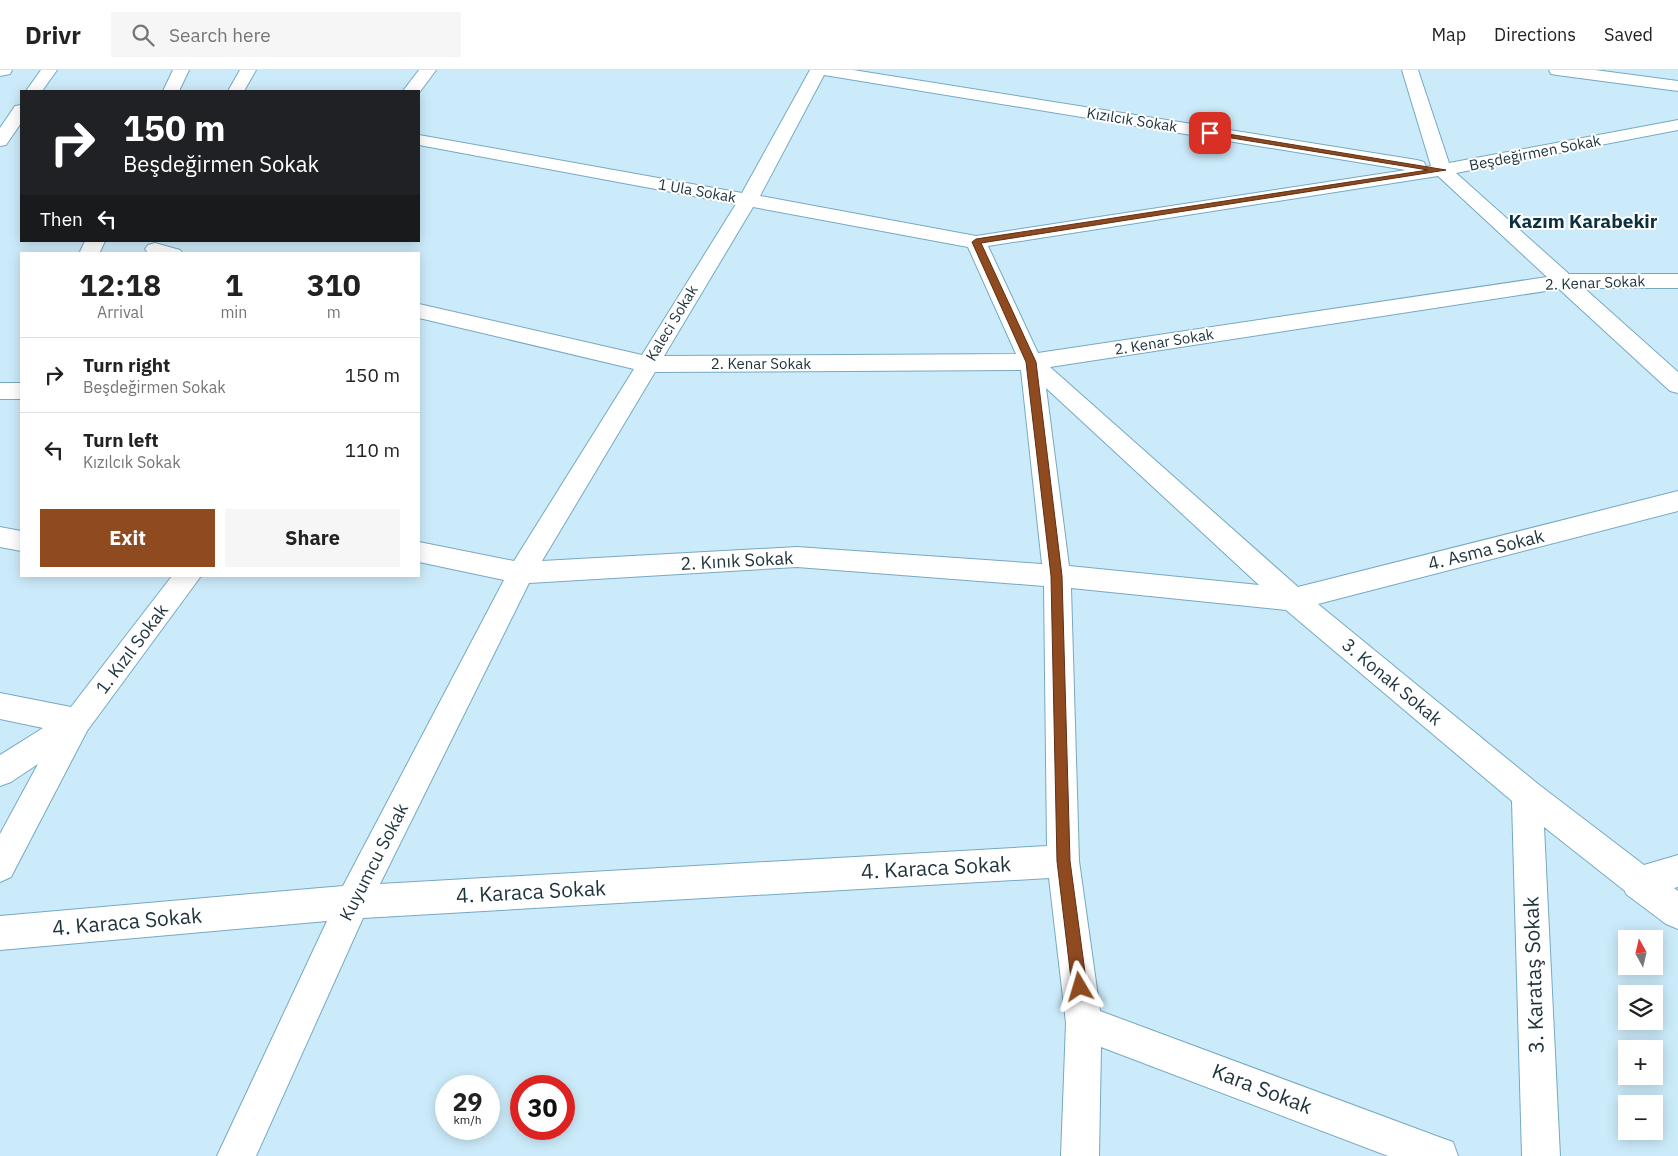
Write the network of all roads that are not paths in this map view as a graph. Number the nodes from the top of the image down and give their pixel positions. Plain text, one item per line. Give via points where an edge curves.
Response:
1 (4, 70) edge
2 (49, 70) edge
3 (181, 70) edge
4 (248, 70) edge
5 (428, 70) edge
6 (820, 70) edge
7 (1410, 70) edge
8 (1557, 70) edge
9 (0, 71) edge
10 (1678, 86) edge
11 (35, 90) edge
12 (171, 90) edge
13 (237, 90) edge
14 (413, 90) edge
15 (20, 111) edge
16 (1678, 125) edge
17 (420, 140) edge
18 (0, 141) edge
19 (1442, 170) junction
20 (748, 200) junction
21 (976, 242) junction
22 (1566, 281) junction
23 (1678, 281) edge
24 (420, 311) edge
25 (1031, 362) junction
26 (647, 364) junction
27 (1678, 386) edge
28 (1678, 501) edge
29 (0, 536) edge
30 (20, 541) edge
31 (420, 552) edge
32 (521, 573) junction
33 (1057, 576) junction
34 (187, 577) edge
35 (1293, 600) junction
36 (0, 706) edge
37 (77, 722) junction
38 (0, 772) edge
39 (1527, 794) junction
40 (1063, 861) junction
41 (0, 866) edge
42 (1678, 871) edge
43 (1638, 883) junction
44 (353, 902) junction
45 (1678, 912) edge
46 (0, 933) edge
47 (1084, 1023) junction
48 (236, 1156) edge
49 (1080, 1156) edge
50 (1439, 1156) edge
51 (1541, 1156) edge

1 - 9 street
2 - 11 street
3 - 12 street
4 - 13 street
5 - 14 street
6 - 19 street, Kızılcık Sokak
6 - 20 street, Kaleci Sokak
7 - 19 street
8 - 10 street
15 - 18 street
16 - 19 street, Beşdeğirmen Sokak
17 - 20 street, 1 Ula Sokak
19 - 21 street, Beşdeğirmen Sokak
19 - 22 street
20 - 21 street, 1 Ula Sokak
20 - 26 street, Kaleci Sokak
21 - 25 street
22 - 23 street, 2. Kenar Sokak
22 - 25 street, 2. Kenar Sokak
22 - 27 street
24 - 26 street, 2. Kenar Sokak
25 - 26 street, 2. Kenar Sokak
25 - 33 street
25 - 35 street, 3. Konak Sokak
26 - 32 street, Kaleci Sokak
28 - 35 street, 4. Asma Sokak
29 - 30 street
31 - 32 street, 2. Kınık Sokak
32 - 33 street, 2. Kınık Sokak via 797,557
32 - 44 street, Kuyumcu Sokak
33 - 35 street
33 - 40 street
34 - 37 street, 1. Kızıl Sokak
35 - 39 street, 3. Konak Sokak
36 - 37 street
37 - 38 street, 1. Kızıl Sokak
37 - 41 street, 1. Kızıl Sokak
39 - 43 street, 3. Konak Sokak
39 - 51 street, 3. Karataş Sokak
40 - 44 street, 4. Karaca Sokak
40 - 47 street
42 - 43 street
43 - 45 street, 3. Konak Sokak
44 - 46 street, 4. Karaca Sokak
44 - 48 street, Kuyumcu Sokak
47 - 49 street
47 - 50 street, Kara Sokak

